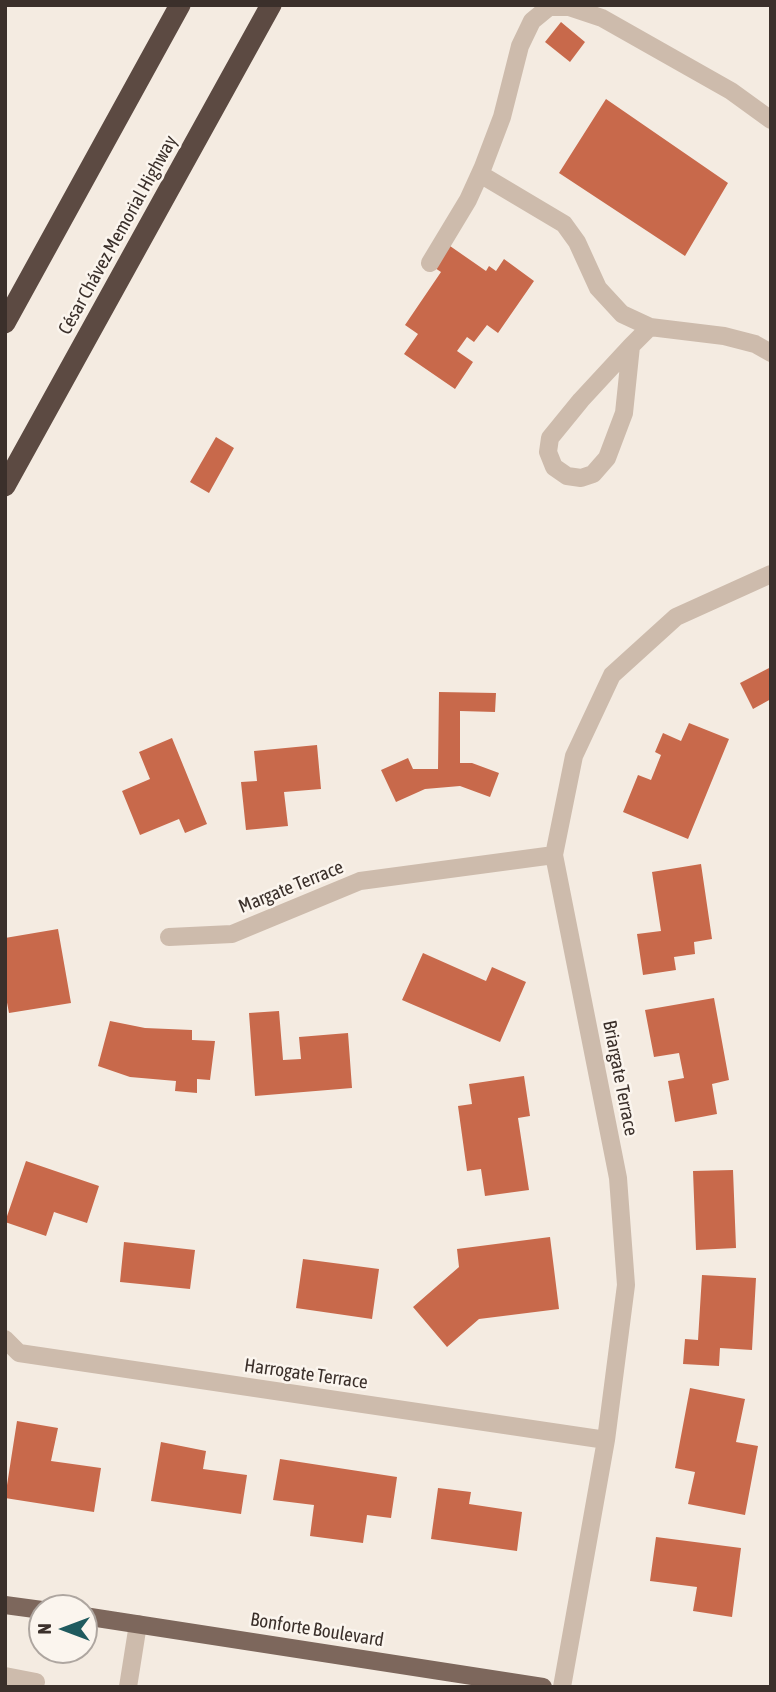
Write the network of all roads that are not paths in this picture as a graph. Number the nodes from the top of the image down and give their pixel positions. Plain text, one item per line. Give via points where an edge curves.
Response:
1 (180, 5) edge
2 (271, 5) edge
3 (771, 120) edge
4 (480, 174) junction
5 (430, 263) dead end
6 (5, 323) edge
7 (650, 327) junction
8 (631, 346) junction
9 (771, 353) edge
10 (5, 486) edge
11 (771, 574) edge
12 (554, 855) junction
13 (169, 937) dead end
14 (5, 1339) edge
15 (606, 1440) junction
16 (5, 1605) edge
17 (28, 1608) edge
18 (98, 1618) edge
19 (138, 1624) junction
20 (5, 1676) edge
21 (36, 1682) dead end
22 (128, 1687) edge
23 (543, 1687) edge
24 (562, 1687) edge

1 - 6 highway
2 - 10 highway, César Chávez Memorial Highway
3 - 4 street via 731,91 602,18 569,7 549,7 532,22 520,46 502,117
4 - 5 street
4 - 7 street via 564,224 598,288 622,314
7 - 8 street
7 - 9 street via 724,336
8 - 8 street via 551,438 548,452 554,467 567,476 593,474 607,458 624,413
11 - 12 street, Briargate Terrace via 676,617 612,675 573,756
12 - 13 street, Margate Terrace via 360,881 232,934
12 - 15 street, Briargate Terrace via 618,1178 626,1285
14 - 15 street, Harrogate Terrace via 19,1353
15 - 24 street, Briargate Terrace
16 - 17 main road
18 - 19 main road, Bonforte Boulevard
19 - 22 street
19 - 23 main road, Bonforte Boulevard
20 - 21 street

